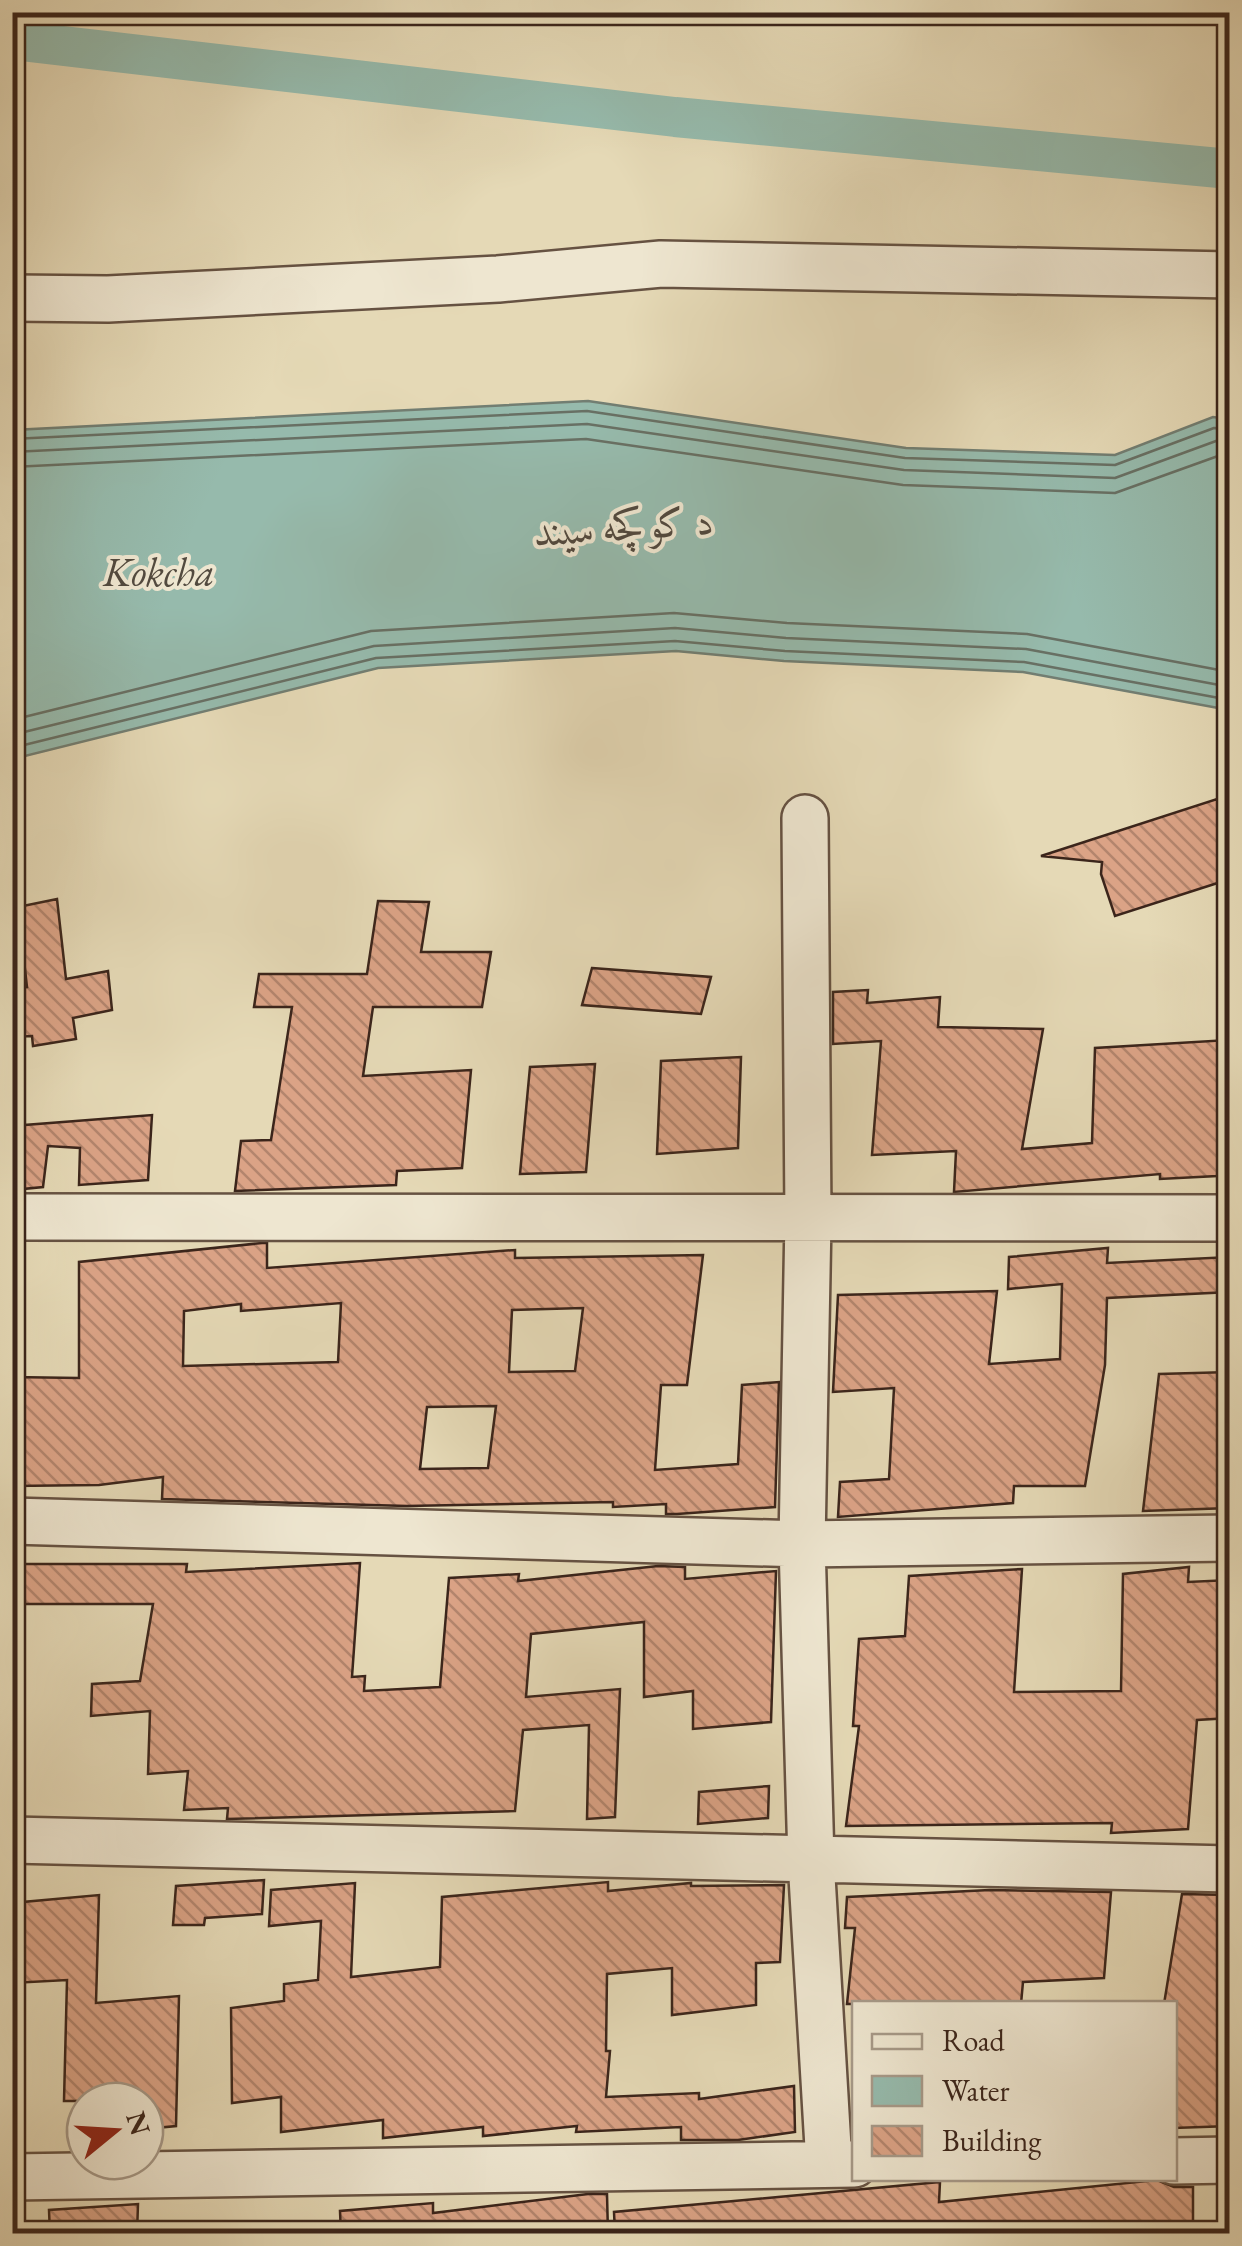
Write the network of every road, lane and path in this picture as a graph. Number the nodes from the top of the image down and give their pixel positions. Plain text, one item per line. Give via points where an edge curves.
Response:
1 (1230, 275) edge
2 (12, 298) edge
3 (804, 818) dead end
4 (12, 1217) edge
5 (1230, 1218) edge
6 (808, 1219) junction
7 (12, 1520) edge
8 (1230, 1538) edge
9 (802, 1544) junction
10 (12, 1840) edge
11 (811, 1860) junction
12 (1230, 1869) edge
13 (1177, 2160) edge
14 (1230, 2160) edge
15 (842, 2164) edge
16 (12, 2176) edge

1 - 2 street via 662,264 498,280
3 - 6 street
4 - 6 street
5 - 6 street
6 - 9 street
7 - 9 street
8 - 9 street
9 - 11 street
10 - 11 street
11 - 12 street
11 - 15 street
13 - 14 street
15 - 16 street

